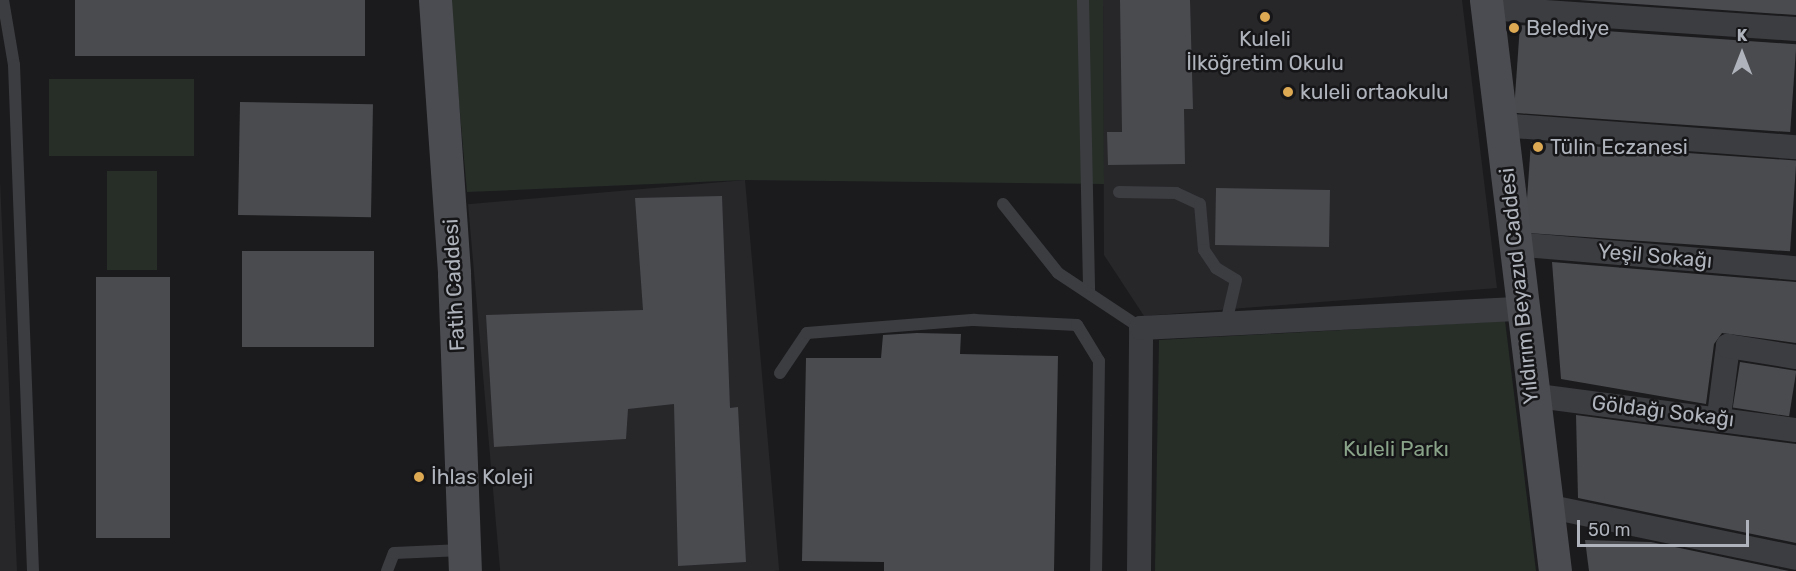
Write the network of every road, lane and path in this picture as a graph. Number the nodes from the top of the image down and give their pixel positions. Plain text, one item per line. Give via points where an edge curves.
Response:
1 (3, 0) edge
2 (435, 0) edge
3 (1083, 0) edge
4 (1487, 4) edge
5 (1796, 29) edge
6 (1500, 125) junction
7 (1796, 147) edge
8 (1119, 192) dead end
9 (1003, 204) dead end
10 (1514, 244) junction
11 (1796, 268) edge
12 (1089, 290) junction
13 (1521, 309) junction
14 (1226, 323) junction
15 (1141, 328) junction
16 (1796, 357) edge
17 (780, 373) dead end
18 (1530, 395) junction
19 (1719, 416) junction
20 (1796, 430) edge
21 (1546, 506) junction
22 (1796, 558) edge
23 (465, 560) edge
24 (33, 571) edge
25 (387, 571) edge
26 (1096, 571) edge
27 (1139, 571) edge
28 (1555, 571) edge

1 - 24 lane via 14,65
2 - 23 main road, Fatih Caddesi via 454,273
3 - 12 lane
4 - 5 street
4 - 6 main road, Yıldırım Beyazıd Caddesi
6 - 7 street
6 - 10 main road, Yıldırım Beyazıd Caddesi
8 - 14 lane via 1176,193 1200,204 1204,250 1216,268 1236,280
9 - 12 lane via 1048,263
10 - 11 street, Yeşil Sokağı
10 - 13 main road, Yıldırım Beyazıd Caddesi
12 - 15 lane
13 - 14 street
13 - 18 main road, Yıldırım Beyazıd Caddesi
14 - 15 street
15 - 27 street
16 - 19 street via 1728,346
17 - 26 lane via 807,333 974,320 1077,325 1099,361
18 - 19 street, Göldağı Sokağı
18 - 21 main road, Yıldırım Beyazıd Caddesi
19 - 20 street, Göldağı Sokağı
21 - 22 street
21 - 28 main road, Yıldırım Beyazıd Caddesi
23 - 25 lane via 394,552

